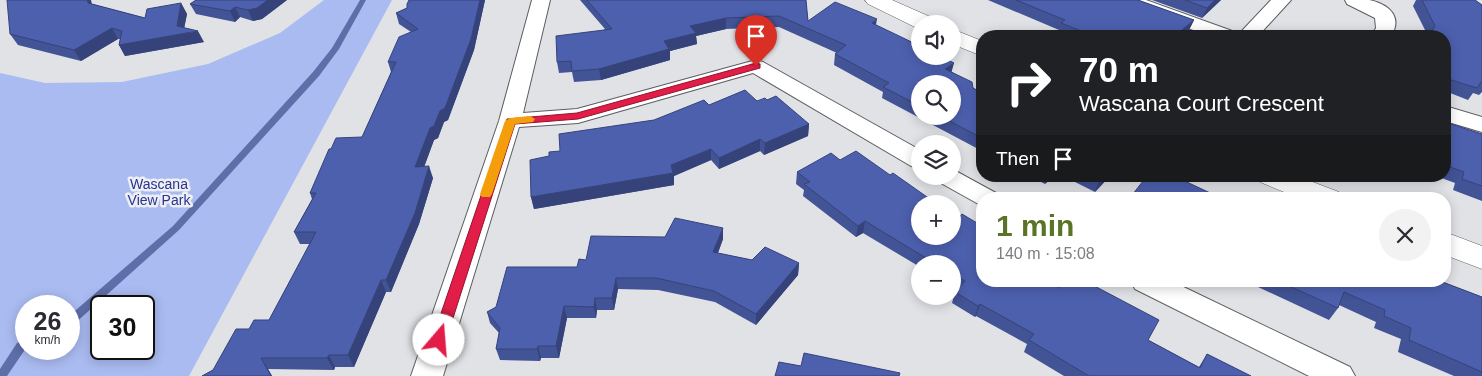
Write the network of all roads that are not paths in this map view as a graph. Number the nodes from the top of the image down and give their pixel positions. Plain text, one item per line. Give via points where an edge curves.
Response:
1 (541, 0) edge
2 (1128, 0) edge
3 (1282, 0) edge
4 (1354, 0) edge
5 (884, 2) edge
6 (911, 16) edge
7 (1211, 30) edge
8 (1253, 30) edge
9 (1385, 30) edge
10 (961, 40) edge
11 (976, 46) edge
12 (1451, 115) edge
13 (510, 121) junction
14 (1482, 126) edge
15 (911, 155) edge
16 (1285, 182) edge
17 (961, 184) edge
18 (1311, 192) edge
19 (976, 193) edge
20 (1451, 245) edge
21 (1482, 258) edge
22 (1157, 287) edge
23 (427, 376) edge
24 (1339, 376) edge

1 - 13 street
2 - 7 street
3 - 8 street
4 - 9 street via 1385,15
5 - 6 street
10 - 11 street
12 - 14 street
13 - 15 street via 578,116 756,66
13 - 23 street
16 - 18 street
17 - 19 street
20 - 21 street
22 - 24 street

